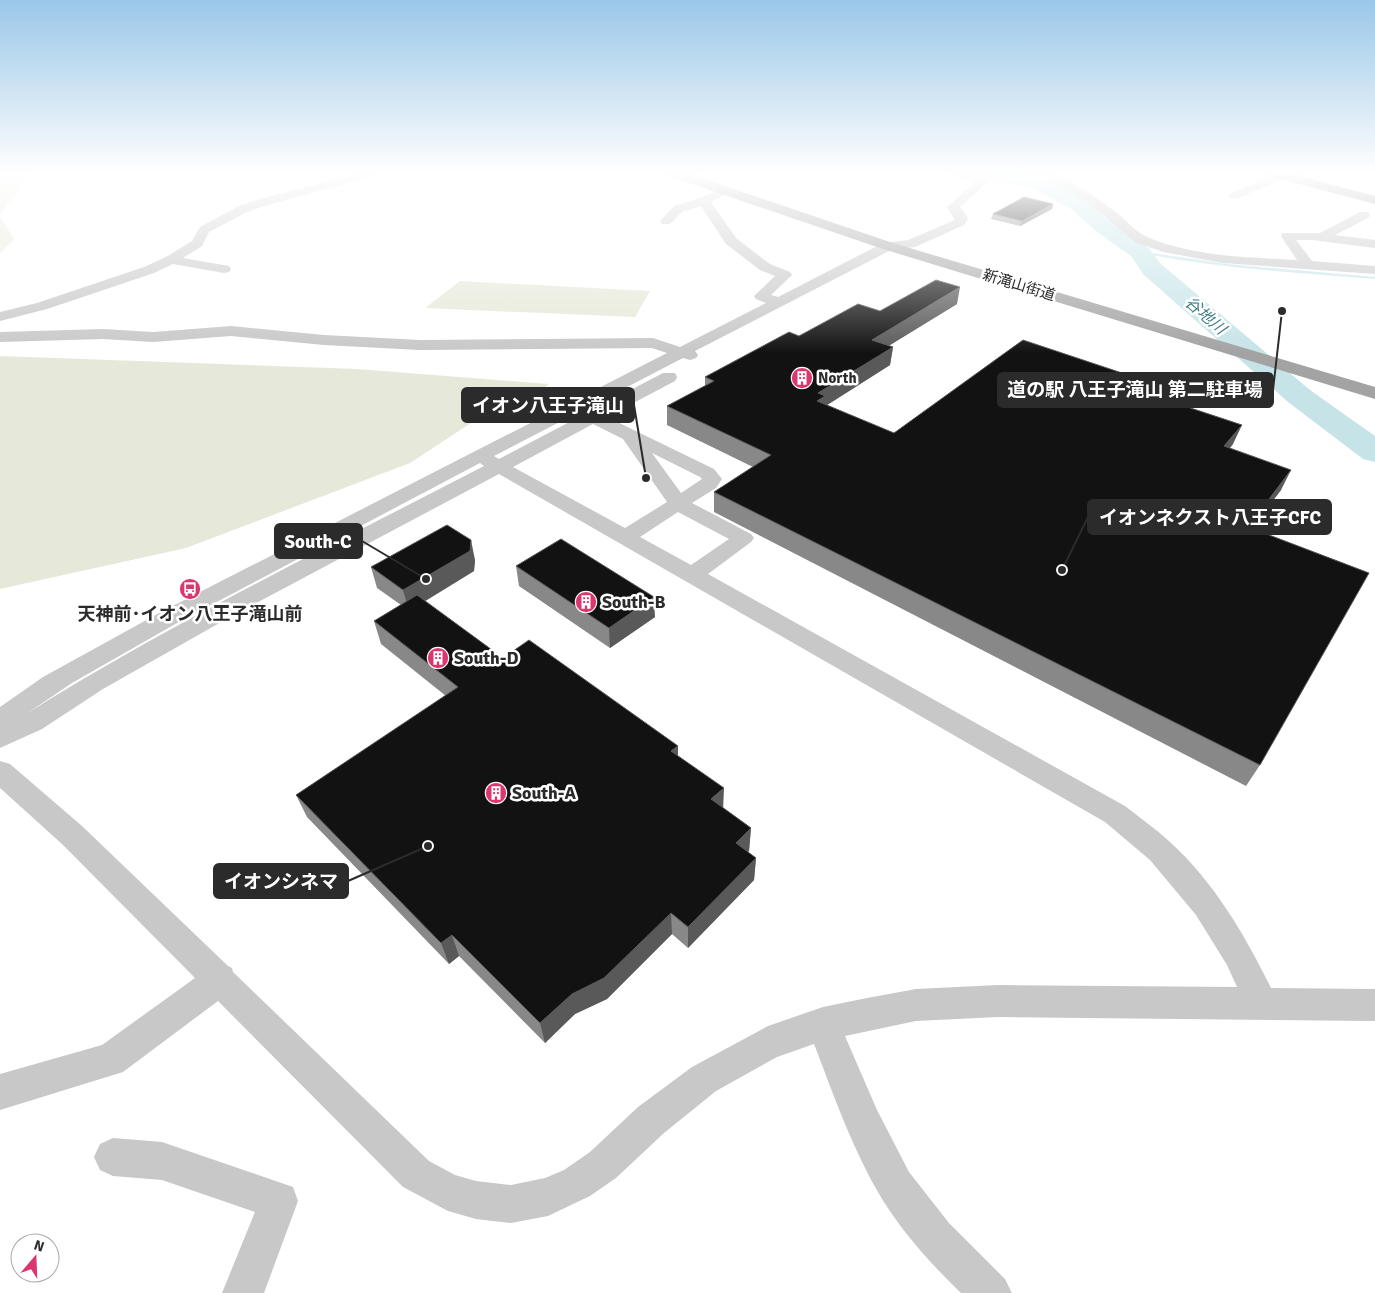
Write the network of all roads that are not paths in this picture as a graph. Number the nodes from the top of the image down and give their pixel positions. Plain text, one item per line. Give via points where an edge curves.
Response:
1 (203, 232) edge
2 (724, 232) edge
3 (847, 232) edge
4 (864, 232) edge
5 (938, 232) edge
6 (1132, 232) edge
7 (1331, 232) edge
8 (1322, 237) junction
9 (1375, 244) edge
10 (888, 246) junction
11 (908, 248) junction
12 (171, 260) junction
13 (1308, 266) junction
14 (224, 269) dead end
15 (1375, 270) edge
16 (830, 292) dead end
17 (778, 302) junction
18 (0, 317) edge
19 (0, 337) edge
20 (684, 352) junction
21 (1375, 382) edge
22 (1375, 393) edge
23 (593, 417) junction
24 (630, 435) junction
25 (479, 456) junction
26 (499, 467) junction
27 (678, 504) junction
28 (624, 538) junction
29 (691, 576) junction
30 (0, 722) edge
31 (0, 738) edge
32 (0, 772) edge
33 (220, 979) junction
34 (1262, 1004) junction
35 (1375, 1005) edge
36 (823, 1024) junction
37 (0, 1092) edge
38 (113, 1157) dead end
39 (243, 1293) edge
40 (991, 1293) edge

1 - 12 street via 197,244
2 - 17 street via 730,241 765,267 785,275 761,296
3 - 10 main road, 新滝山街道
4 - 11 main road, 新滝山街道
5 - 11 street
6 - 13 street via 1154,245 1200,256
7 - 8 street
8 - 9 street
8 - 13 street via 1287,236
10 - 11 main road, 新滝山街道
10 - 17 street
11 - 16 street
11 - 21 main road, 新滝山街道
11 - 22 main road, 新滝山街道
12 - 14 street
12 - 18 street via 93,290
13 - 15 street
17 - 20 street
19 - 20 street via 103,334 153,337 232,331 420,345 653,343
20 - 23 street via 703,360
20 - 25 street
23 - 24 street
23 - 26 street
24 - 27 street
24 - 27 street via 712,479
25 - 26 street
25 - 30 street via 137,634 21,704
26 - 28 street
26 - 31 street via 222,612
27 - 28 street
27 - 29 street via 744,538
28 - 29 street
29 - 34 street via 1115,814 1160,851 1207,905 1238,954
32 - 33 street via 72,835
33 - 36 street via 416,1174 448,1192 476,1200 511,1204 548,1197 577,1183 603,1165 651,1120 704,1079 768,1043
33 - 37 street via 110,1060
34 - 35 street
34 - 36 street via 998,1002 916,1005
36 - 40 street via 886,1169 933,1235
38 - 39 street via 162,1161 278,1201

